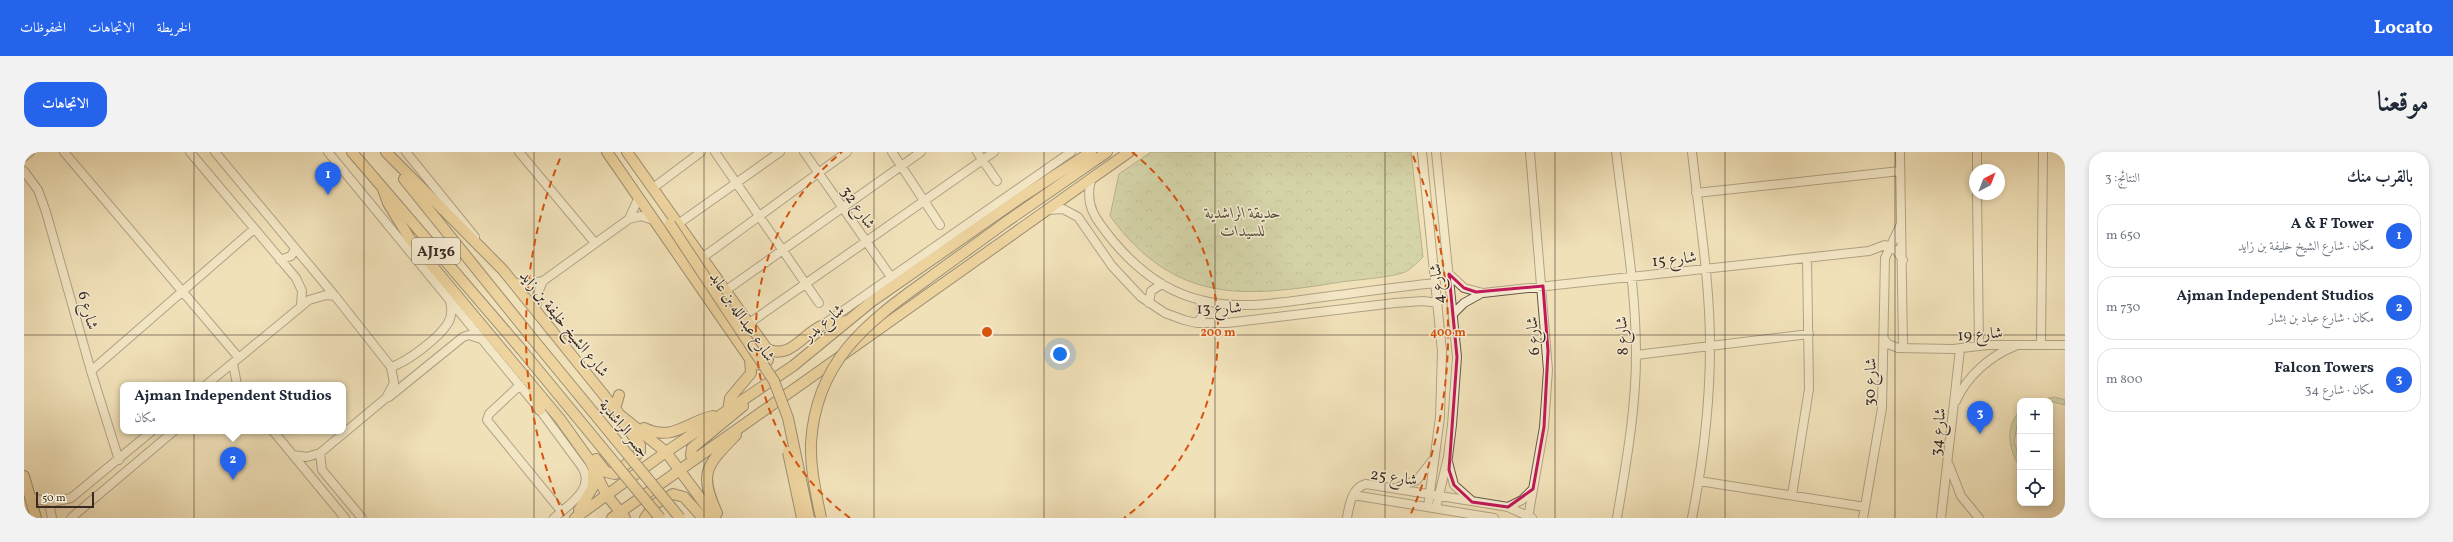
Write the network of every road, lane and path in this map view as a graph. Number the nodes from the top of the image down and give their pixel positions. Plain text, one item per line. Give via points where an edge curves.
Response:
1 (30, 152) edge
2 (64, 152) edge
3 (190, 152) edge
4 (215, 152) edge
5 (328, 152) edge
6 (352, 152) edge
7 (383, 152) edge
8 (386, 152) edge
9 (406, 152) edge
10 (519, 152) edge
11 (607, 152) edge
12 (612, 152) edge
13 (622, 152) edge
14 (627, 152) edge
15 (701, 152) edge
16 (715, 152) edge
17 (780, 152) edge
18 (804, 152) edge
19 (847, 152) edge
20 (892, 152) edge
21 (921, 152) edge
22 (977, 152) edge
23 (994, 152) edge
24 (1071, 152) edge
25 (1091, 152) edge
26 (1108, 152) edge
27 (1129, 152) edge
28 (1422, 152) edge
29 (1436, 152) edge
30 (1530, 152) edge
31 (1616, 152) edge
32 (1692, 152) edge
33 (1900, 152) edge
34 (1976, 152) edge
35 (2044, 152) edge
36 (24, 157) edge
37 (983, 160) junction
38 (1977, 164) edge
39 (901, 166) junction
40 (24, 171) edge
41 (1900, 171) junction
42 (819, 173) junction
43 (1091, 180) junction
44 (997, 181) dead end
45 (736, 183) junction
46 (653, 188) junction
47 (383, 189) junction
48 (1696, 193) junction
49 (638, 199) junction
50 (1977, 200) edge
51 (925, 201) junction
52 (843, 208) junction
53 (1047, 210) junction
54 (760, 216) junction
55 (629, 218) junction
56 (653, 220) junction
57 (1901, 224) junction
58 (940, 225) dead end
59 (671, 226) junction
60 (254, 229) junction
61 (866, 242) junction
62 (595, 243) junction
63 (1889, 246) junction
64 (295, 249) junction
65 (783, 250) junction
66 (1869, 251) junction
67 (487, 254) junction
68 (702, 258) junction
69 (1807, 258) junction
70 (280, 260) junction
71 (1903, 260) junction
72 (1885, 263) junction
73 (1705, 268) junction
74 (1449, 274) junction
75 (1631, 276) junction
76 (891, 278) junction
77 (543, 281) junction
78 (513, 283) junction
79 (1436, 283) junction
80 (806, 284) junction
81 (1162, 284) junction
82 (1542, 286) junction
83 (183, 292) junction
84 (725, 292) junction
85 (1483, 293) junction
86 (335, 296) junction
87 (1200, 300) junction
88 (450, 301) junction
89 (819, 303) dead end
90 (1149, 303) junction
91 (1438, 303) junction
92 (301, 306) junction
93 (536, 311) junction
94 (1454, 313) junction
95 (848, 320) junction
96 (1197, 323) junction
97 (748, 324) junction
98 (818, 328) junction
99 (1809, 334) junction
100 (482, 339) junction
101 (1884, 339) junction
102 (762, 345) junction
103 (2020, 345) junction
104 (2042, 345) junction
105 (2065, 345) edge
106 (1710, 346) junction
107 (1979, 346) junction
108 (1900, 348) junction
109 (490, 349) junction
110 (1960, 349) junction
111 (506, 354) junction
112 (1636, 355) junction
113 (750, 359) junction
114 (236, 360) junction
115 (1884, 360) junction
116 (793, 366) junction
117 (391, 367) junction
118 (91, 371) junction
119 (210, 382) edge
120 (237, 382) edge
121 (531, 384) junction
122 (520, 385) junction
123 (754, 392) junction
124 (619, 395) dead end
125 (386, 398) junction
126 (1954, 407) junction
127 (540, 410) junction
128 (728, 410) junction
129 (619, 413) junction
130 (719, 416) junction
131 (752, 418) junction
132 (560, 419) junction
133 (568, 429) junction
134 (346, 431) edge
135 (149, 434) edge
136 (170, 434) edge
137 (276, 434) edge
138 (342, 434) edge
139 (320, 452) junction
140 (666, 452) junction
141 (1436, 453) junction
142 (293, 455) junction
143 (697, 457) junction
144 (1448, 457) junction
145 (119, 460) junction
146 (1948, 461) junction
147 (680, 469) junction
148 (24, 476) edge
149 (1699, 480) junction
150 (332, 482) junction
151 (321, 489) junction
152 (1394, 489) junction
153 (1533, 489) junction
154 (606, 494) junction
155 (1353, 495) junction
156 (1430, 495) junction
157 (1792, 495) junction
158 (1439, 496) junction
159 (30, 498) junction
160 (53, 502) junction
161 (1472, 502) junction
162 (1432, 507) junction
163 (1508, 507) junction
164 (1865, 507) junction
165 (561, 511) junction
166 (619, 516) edge
167 (36, 518) edge
168 (52, 518) edge
169 (71, 518) edge
170 (345, 518) edge
171 (362, 518) edge
172 (554, 518) edge
173 (574, 518) edge
174 (645, 518) edge
175 (660, 518) edge
176 (680, 518) edge
177 (703, 518) edge
178 (715, 518) edge
179 (719, 518) edge
180 (802, 518) edge
181 (809, 518) edge
182 (821, 518) edge
183 (1347, 518) edge
184 (1494, 518) edge
185 (1528, 518) edge
186 (1617, 518) edge
187 (1692, 518) edge
188 (1863, 518) edge
189 (1941, 518) edge
190 (1979, 518) edge

1 - 36 street
2 - 83 street
3 - 60 street
4 - 64 street
5 - 88 street
6 - 47 main road, AJ136
7 - 176 main road, جسر الراشدية / AJ136, bridge
8 - 67 main road, شارع الشيخ خليفة بن زايد
9 - 67 street
10 - 62 street
11 - 49 main road, شارع عبدالله بن عابد
12 - 59 main road, شارع عبدالله بن عابد
13 - 59 main road, شارع عبدالله بن عابد
14 - 46 main road, شارع عبدالله بن عابد
15 - 46 street
16 - 45 street
17 - 45 street
18 - 42 street, شارع 32
19 - 42 street
20 - 39 street
21 - 39 street
22 - 37 street
23 - 37 street
24 - 76 street
25 - 95 main road, شارع بدر via 1023,196
26 - 182 main road, شارع بدر, bridge via 871,320 852,341 835,365 823,390 812,430 812,471
27 - 43 main road
28 - 79 street, شارع 4
29 - 74 street, شارع 4
30 - 82 street, شارع 6
31 - 75 street, شارع 8
32 - 48 street
33 - 41 street
34 - 38 street
35 - 104 street
37 - 44 street
37 - 51 street
39 - 51 street
39 - 52 street
40 - 118 street, شارع 6 via 38,190 46,212
41 - 48 street
41 - 57 street
42 - 52 street, شارع 32
42 - 54 street
43 - 53 main road
43 - 81 street, شارع 13 via 1089,202 1101,226 1124,253
45 - 54 street
45 - 59 street
46 - 59 main road, شارع عبدالله بن عابد
47 - 111 main road via 388,203 410,238
47 - 175 main road, جسر الراشدية / AJ136, bridge via 520,348
48 - 73 street
49 - 55 street
49 - 56 main road, شارع عبدالله بن عابد
50 - 107 street
51 - 58 street
51 - 61 street
52 - 61 street, شارع 32
52 - 65 street
53 - 90 street, شارع 13 via 1063,209 1078,216 1112,266
53 - 131 main road
54 - 65 street
54 - 68 street
55 - 56 street via 641,216
55 - 62 street
56 - 113 main road, شارع عبدالله بن عابد
57 - 63 street
57 - 71 street
59 - 68 main road, شارع عبدالله بن عابد
59 - 180 main road, شارع عبدالله بن عابد, bridge via 769,384 779,412
59 - 181 main road, شارع عبدالله بن عابد, bridge via 774,381 788,418
60 - 70 street
60 - 83 street
61 - 76 street, شارع 32
61 - 80 street
62 - 77 street
63 - 66 street, شارع 15
63 - 71 street via 1896,250
63 - 72 street, شارع 30
64 - 70 street via 291,256
64 - 86 street
65 - 80 street
65 - 84 street
66 - 69 street, شارع 15
66 - 72 street via 1879,255
67 - 78 main road, شارع الشيخ خليفة بن زايد
68 - 84 main road, شارع عبدالله بن عابد
69 - 73 street, شارع 15
69 - 99 street
70 - 92 street via 300,284
71 - 108 street
72 - 101 street, شارع 30
73 - 75 street, شارع 15
73 - 106 street
74 - 85 street, شارع 15 via 1464,288
74 - 94 street, شارع 4
75 - 82 street, شارع 15
75 - 112 street, شارع 8
76 - 98 street
77 - 78 street
77 - 93 street via 537,295
78 - 93 main road, شارع الشيخ خليفة بن زايد
79 - 87 street, شارع 13 via 1262,304 1236,305
79 - 91 street, شارع 4
80 - 89 street
80 - 97 street
81 - 87 street, شارع 13
81 - 90 street via 1151,291
82 - 85 street, شارع 15
82 - 153 street, شارع 6 via 1548,383 1544,427
83 - 114 street
83 - 118 street
84 - 97 main road, شارع عبدالله بن عابد
85 - 94 street, شارع 15 via 1467,301
86 - 92 street via 317,297
86 - 117 street
87 - 96 street via 1203,315
88 - 100 street
88 - 117 street via 451,316 443,329 405,361
90 - 96 street, شارع 13 via 1174,317
91 - 96 street, شارع 13 via 1412,301 1232,322
91 - 141 street, شارع 4 via 1442,374
92 - 114 street
93 - 129 main road, شارع الشيخ خليفة بن زايد
94 - 144 street, شارع 4 via 1456,376
95 - 98 main road, شارع عبدالله بن عابد
95 - 116 main road, شارع بدر
97 - 102 main road, شارع عبدالله بن عابد
98 - 102 main road, شارع عبدالله بن عابد via 783,352 772,351
98 - 116 main road
99 - 106 street
99 - 157 street via 1809,389
100 - 109 street
100 - 125 street via 476,336 463,337
101 - 108 street via 1888,344
101 - 115 street, شارع 30
102 - 113 main road via 768,356 766,363 757,365
103 - 104 street, شارع 19
103 - 107 street, شارع 19
103 - 126 street via 2001,353 1984,365 1969,380
104 - 105 street, شارع 19
106 - 112 street
106 - 149 street
107 - 110 street, شارع 19
108 - 110 street, شارع 19
108 - 115 street
109 - 111 main road
109 - 122 street
110 - 126 street, شارع 34
111 - 121 main road
112 - 186 street, شارع 8 via 1632,431
113 - 128 main road, شارع عبدالله بن عابد via 751,373 730,398
114 - 119 street
114 - 120 street
115 - 164 street, شارع 30 via 1881,420
116 - 123 main road, شارع بدر
117 - 125 street via 394,383
118 - 145 street, شارع 6
121 - 127 main road
121 - 132 main road
122 - 127 street
122 - 165 street via 489,414 487,420
123 - 128 main road, شارع بدر
123 - 143 main road via 740,409 692,448 692,455
124 - 129 main road
125 - 134 street
126 - 146 street, شارع 34
127 - 165 street via 582,467 587,478 584,489
128 - 130 main road, شارع بدر
129 - 130 main road via 651,431 668,434 706,418
129 - 132 main road via 622,424 641,449 638,455 615,474 603,469 578,434
129 - 140 main road, شارع الشيخ خليفة بن زايد
130 - 140 main road, شارع بدر
131 - 143 main road
131 - 179 main road via 715,456 708,470 707,490
132 - 133 main road
133 - 154 main road via 590,461
133 - 173 main road via 594,476 591,493
135 - 145 street
136 - 169 street
137 - 142 street
138 - 139 street
139 - 142 street via 307,457
139 - 150 street via 320,464
140 - 147 main road, شارع الشيخ خليفة بن زايد
140 - 154 main road, شارع بدر
141 - 152 street via 1420,477 1410,484
141 - 156 street, شارع 4
142 - 151 street
143 - 147 main road
144 - 158 street, شارع 4
144 - 161 street via 1454,485
145 - 160 street via 76,495
146 - 189 street, شارع 34
146 - 190 street via 1961,496
147 - 166 main road
147 - 178 main road, شارع الشيخ خليفة بن زايد
148 - 159 main road
149 - 157 street
149 - 187 street
150 - 151 street via 325,483
150 - 171 street
151 - 170 street
152 - 155 street, شارع 25 via 1366,484
152 - 156 street, شارع 25
153 - 163 street via 1522,500
153 - 185 street, شارع 6
154 - 166 main road
154 - 173 main road, شارع بدر
155 - 162 street, شارع 25
155 - 183 street
156 - 158 street, شارع 25
156 - 162 street, شارع 4
157 - 164 street
158 - 161 street, شارع 25
158 - 162 street, شارع 4
159 - 160 street
159 - 167 main road
160 - 168 street via 50,508
161 - 163 street, شارع 25
162 - 184 street, شارع 25
163 - 185 street, شارع 25 via 1520,511
164 - 188 street, شارع 30
165 - 172 street
174 - 177 main road via 647,512 661,499 673,494 684,497

